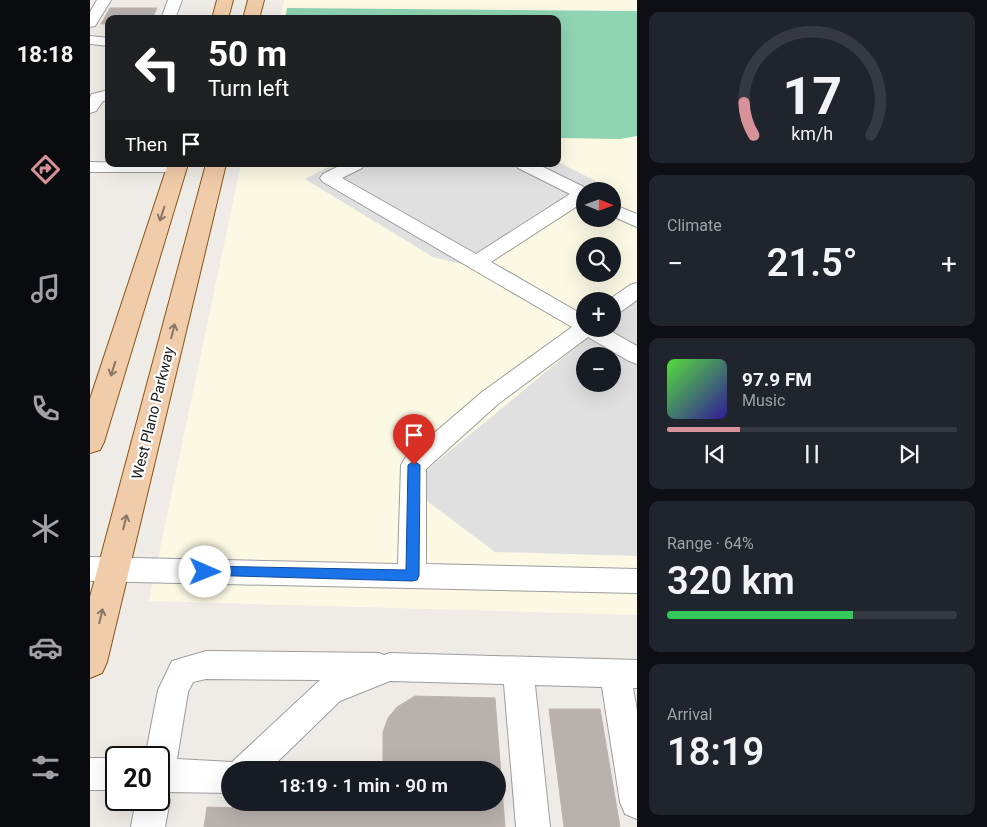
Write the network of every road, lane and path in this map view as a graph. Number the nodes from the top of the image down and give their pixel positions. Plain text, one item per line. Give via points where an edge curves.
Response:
1 (104, 0) edge
2 (175, 0) edge
3 (225, 0) edge
4 (256, 0) edge
5 (169, 15) edge
6 (221, 15) edge
7 (252, 15) edge
8 (90, 23) edge
9 (90, 40) edge
10 (105, 42) edge
11 (105, 96) edge
12 (90, 108) edge
13 (176, 167) edge
14 (216, 167) edge
15 (350, 167) edge
16 (530, 167) edge
17 (576, 190) edge
18 (576, 199) edge
19 (621, 213) edge
20 (637, 221) edge
21 (476, 263) junction
22 (637, 290) edge
23 (621, 302) edge
24 (576, 322) edge
25 (576, 334) edge
26 (605, 337) edge
27 (637, 356) edge
28 (90, 442) edge
29 (101, 570) edge
30 (412, 576) junction
31 (637, 581) edge
32 (90, 662) edge
33 (390, 667) junction
34 (518, 671) junction
35 (626, 674) edge
36 (163, 746) edge
37 (255, 761) edge
38 (90, 774) edge
39 (105, 774) edge
40 (170, 775) edge
41 (221, 777) edge
42 (637, 802) edge
43 (151, 811) edge
44 (148, 827) edge
45 (533, 827) edge

1 - 8 lane
2 - 5 lane
3 - 6 main road
4 - 7 main road
9 - 10 lane
11 - 12 lane via 98,97
13 -> 28 main road
29 -> 14 main road, West Plano Parkway
15 - 21 lane via 329,178
16 - 17 lane
18 - 21 lane
19 - 20 lane
21 - 24 lane
22 - 23 lane
25 - 30 lane via 490,398 414,465
26 - 27 lane
29 - 30 lane
32 -> 29 main road, West Plano Parkway
30 - 31 lane
33 - 34 lane
33 - 36 lane via 206,665 183,671 173,690
33 - 37 lane via 329,691
34 - 35 lane
34 - 45 lane
35 - 42 lane
38 - 39 lane
40 - 41 lane
43 - 44 lane

